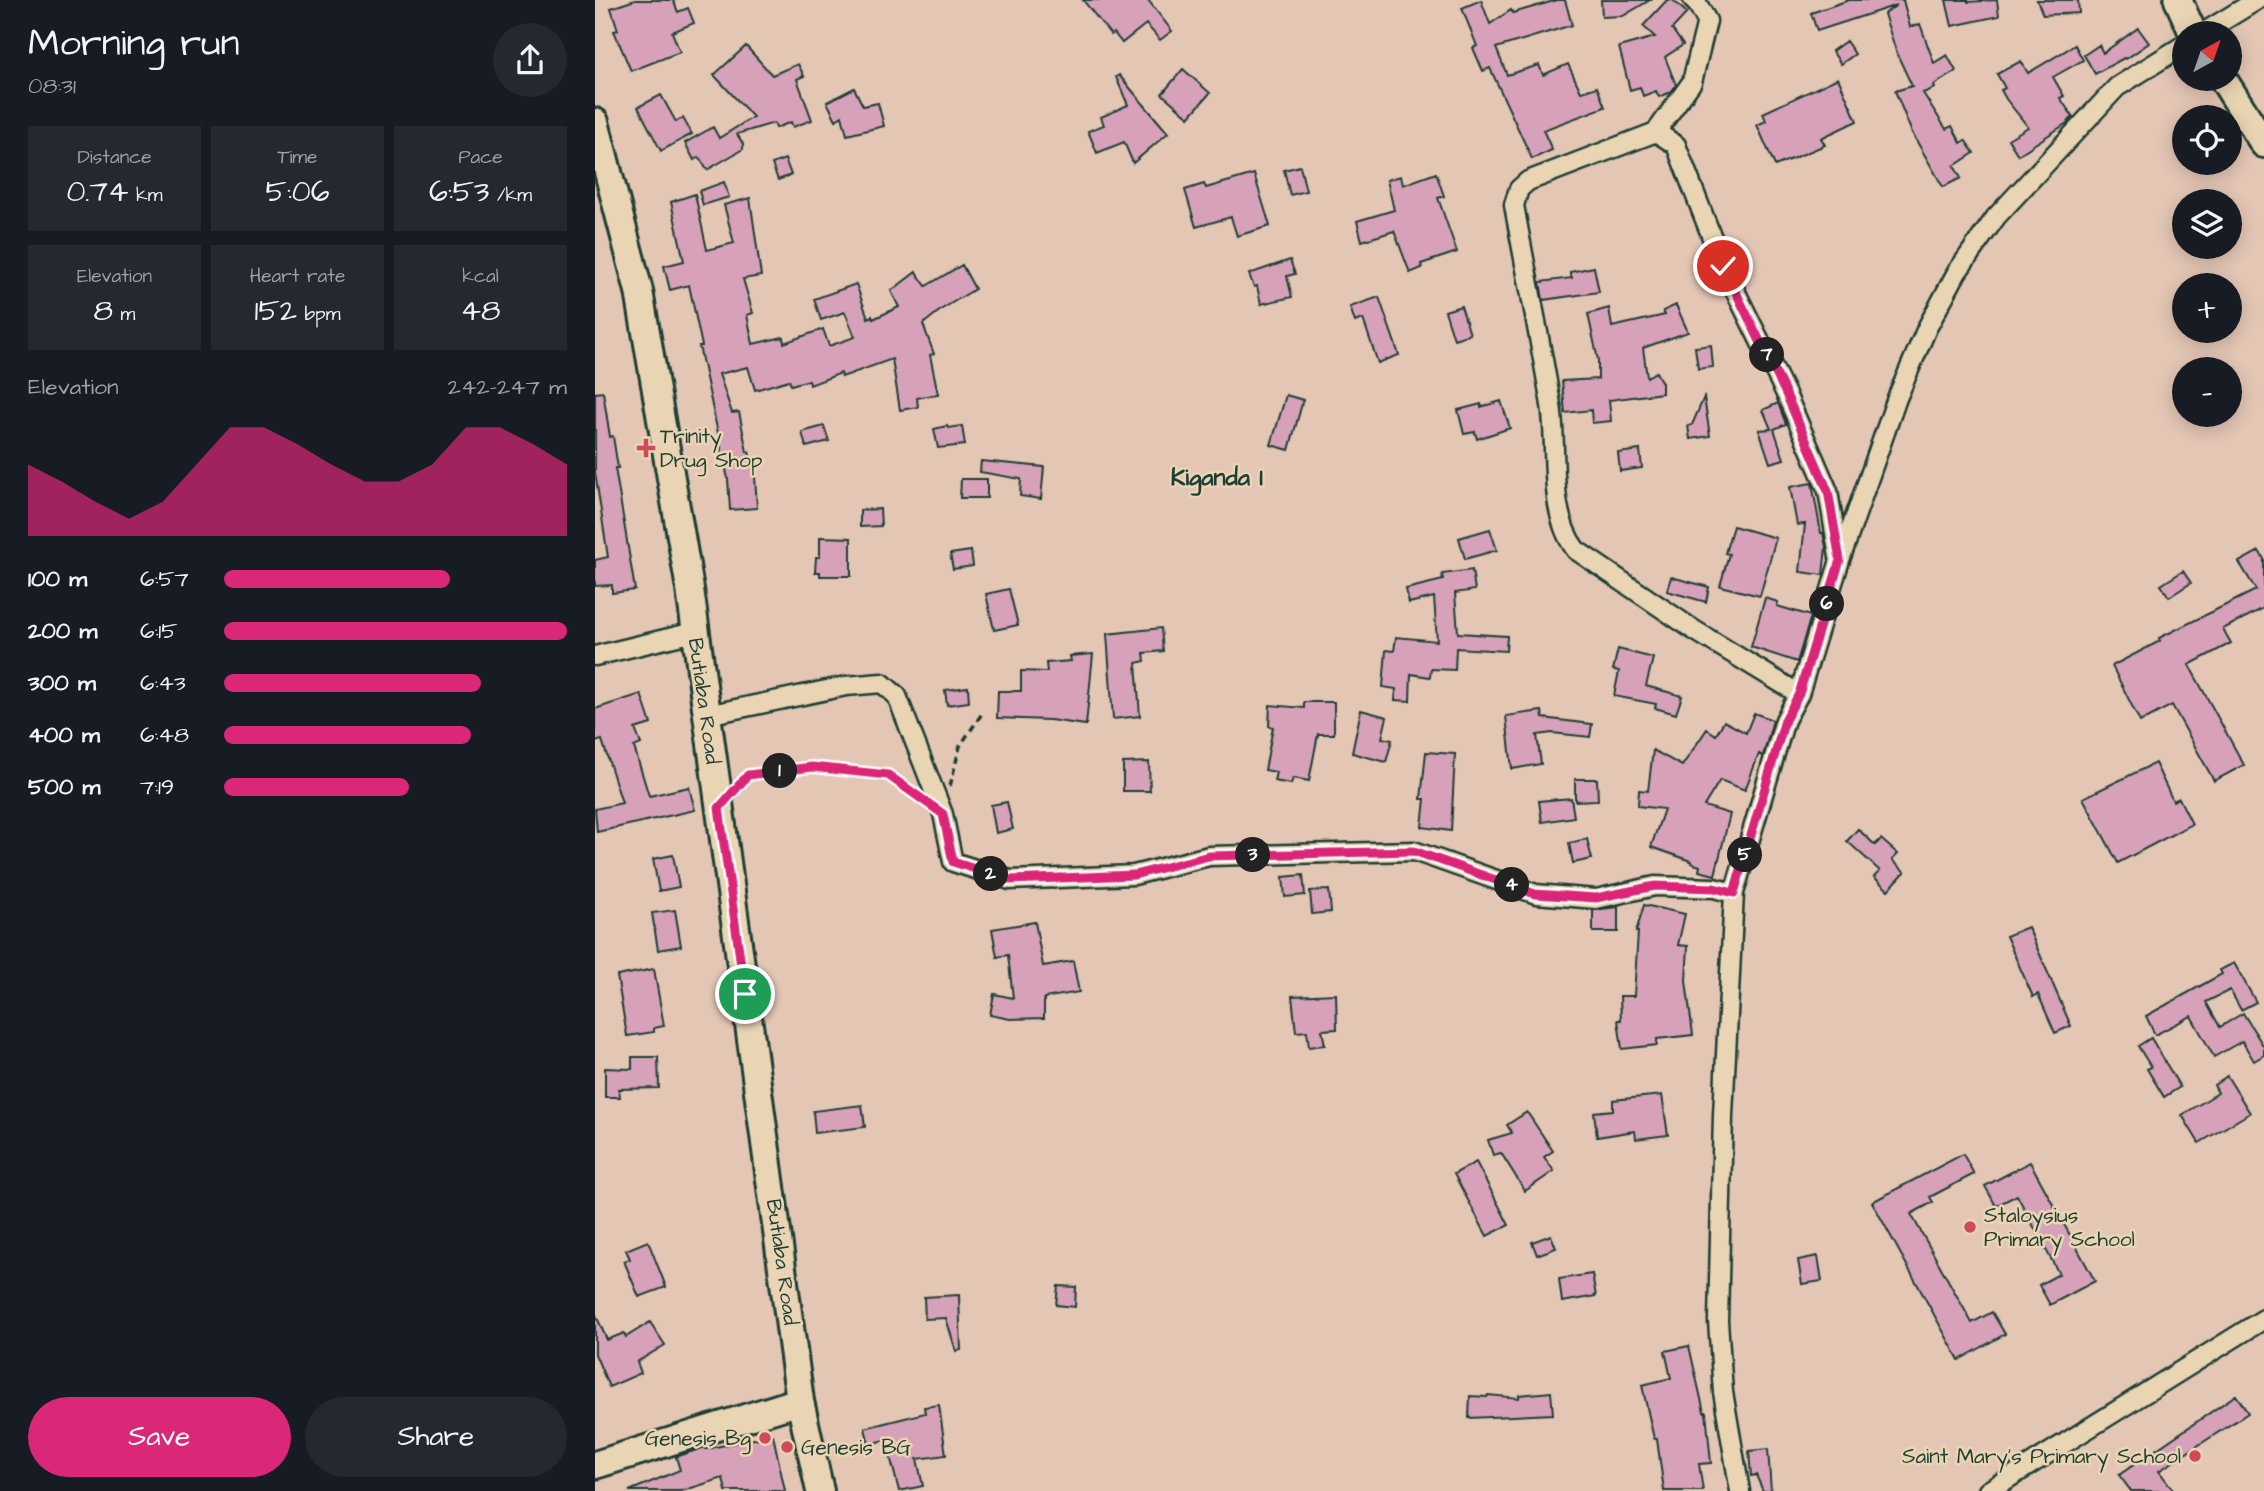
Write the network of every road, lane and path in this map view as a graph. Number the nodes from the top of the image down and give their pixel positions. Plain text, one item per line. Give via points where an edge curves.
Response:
1 (1693, 0) edge
2 (2178, 0) edge
3 (2257, 0) edge
4 (2188, 21) edge
5 (2223, 21) edge
6 (2172, 53) edge
7 (2231, 91) edge
8 (595, 122) edge
9 (1657, 132) junction
10 (2264, 144) edge
11 (1840, 560) junction
12 (694, 632) junction
13 (595, 656) edge
14 (1799, 694) junction
15 (983, 712) dead end
16 (707, 715) junction
17 (719, 808) junction
18 (943, 814) junction
19 (1734, 893) junction
20 (2264, 1319) edge
21 (800, 1401) junction
22 (595, 1465) edge
23 (820, 1491) edge
24 (1740, 1491) edge
25 (1988, 1491) edge

1 - 9 street via 1707,22 1692,82
2 - 4 main road
3 - 5 street
6 - 11 street via 2117,87 1996,217 1957,272 1897,398
7 - 10 main road
8 - 12 main road, Butiaba Road via 639,291
9 - 11 street via 1676,145 1723,266 1828,491
9 - 14 street via 1528,181 1519,189 1514,205 1551,408 1559,517 1576,550
11 - 14 street
12 - 13 street
12 - 16 main road, Butiaba Road
14 - 19 street via 1785,720
15 - 18 path via 960,746
16 - 17 main road, Butiaba Road
16 - 18 street via 846,686 882,683 897,696
17 - 18 path via 748,775 812,767 888,775
17 - 21 main road, Butiaba Road
18 - 19 street via 953,862 1010,880 1134,875 1209,856 1414,851 1535,894 1596,898 1655,886
19 - 24 street via 1718,1321 1723,1392
20 - 25 street
21 - 22 main road
21 - 23 main road, Butiaba Road

